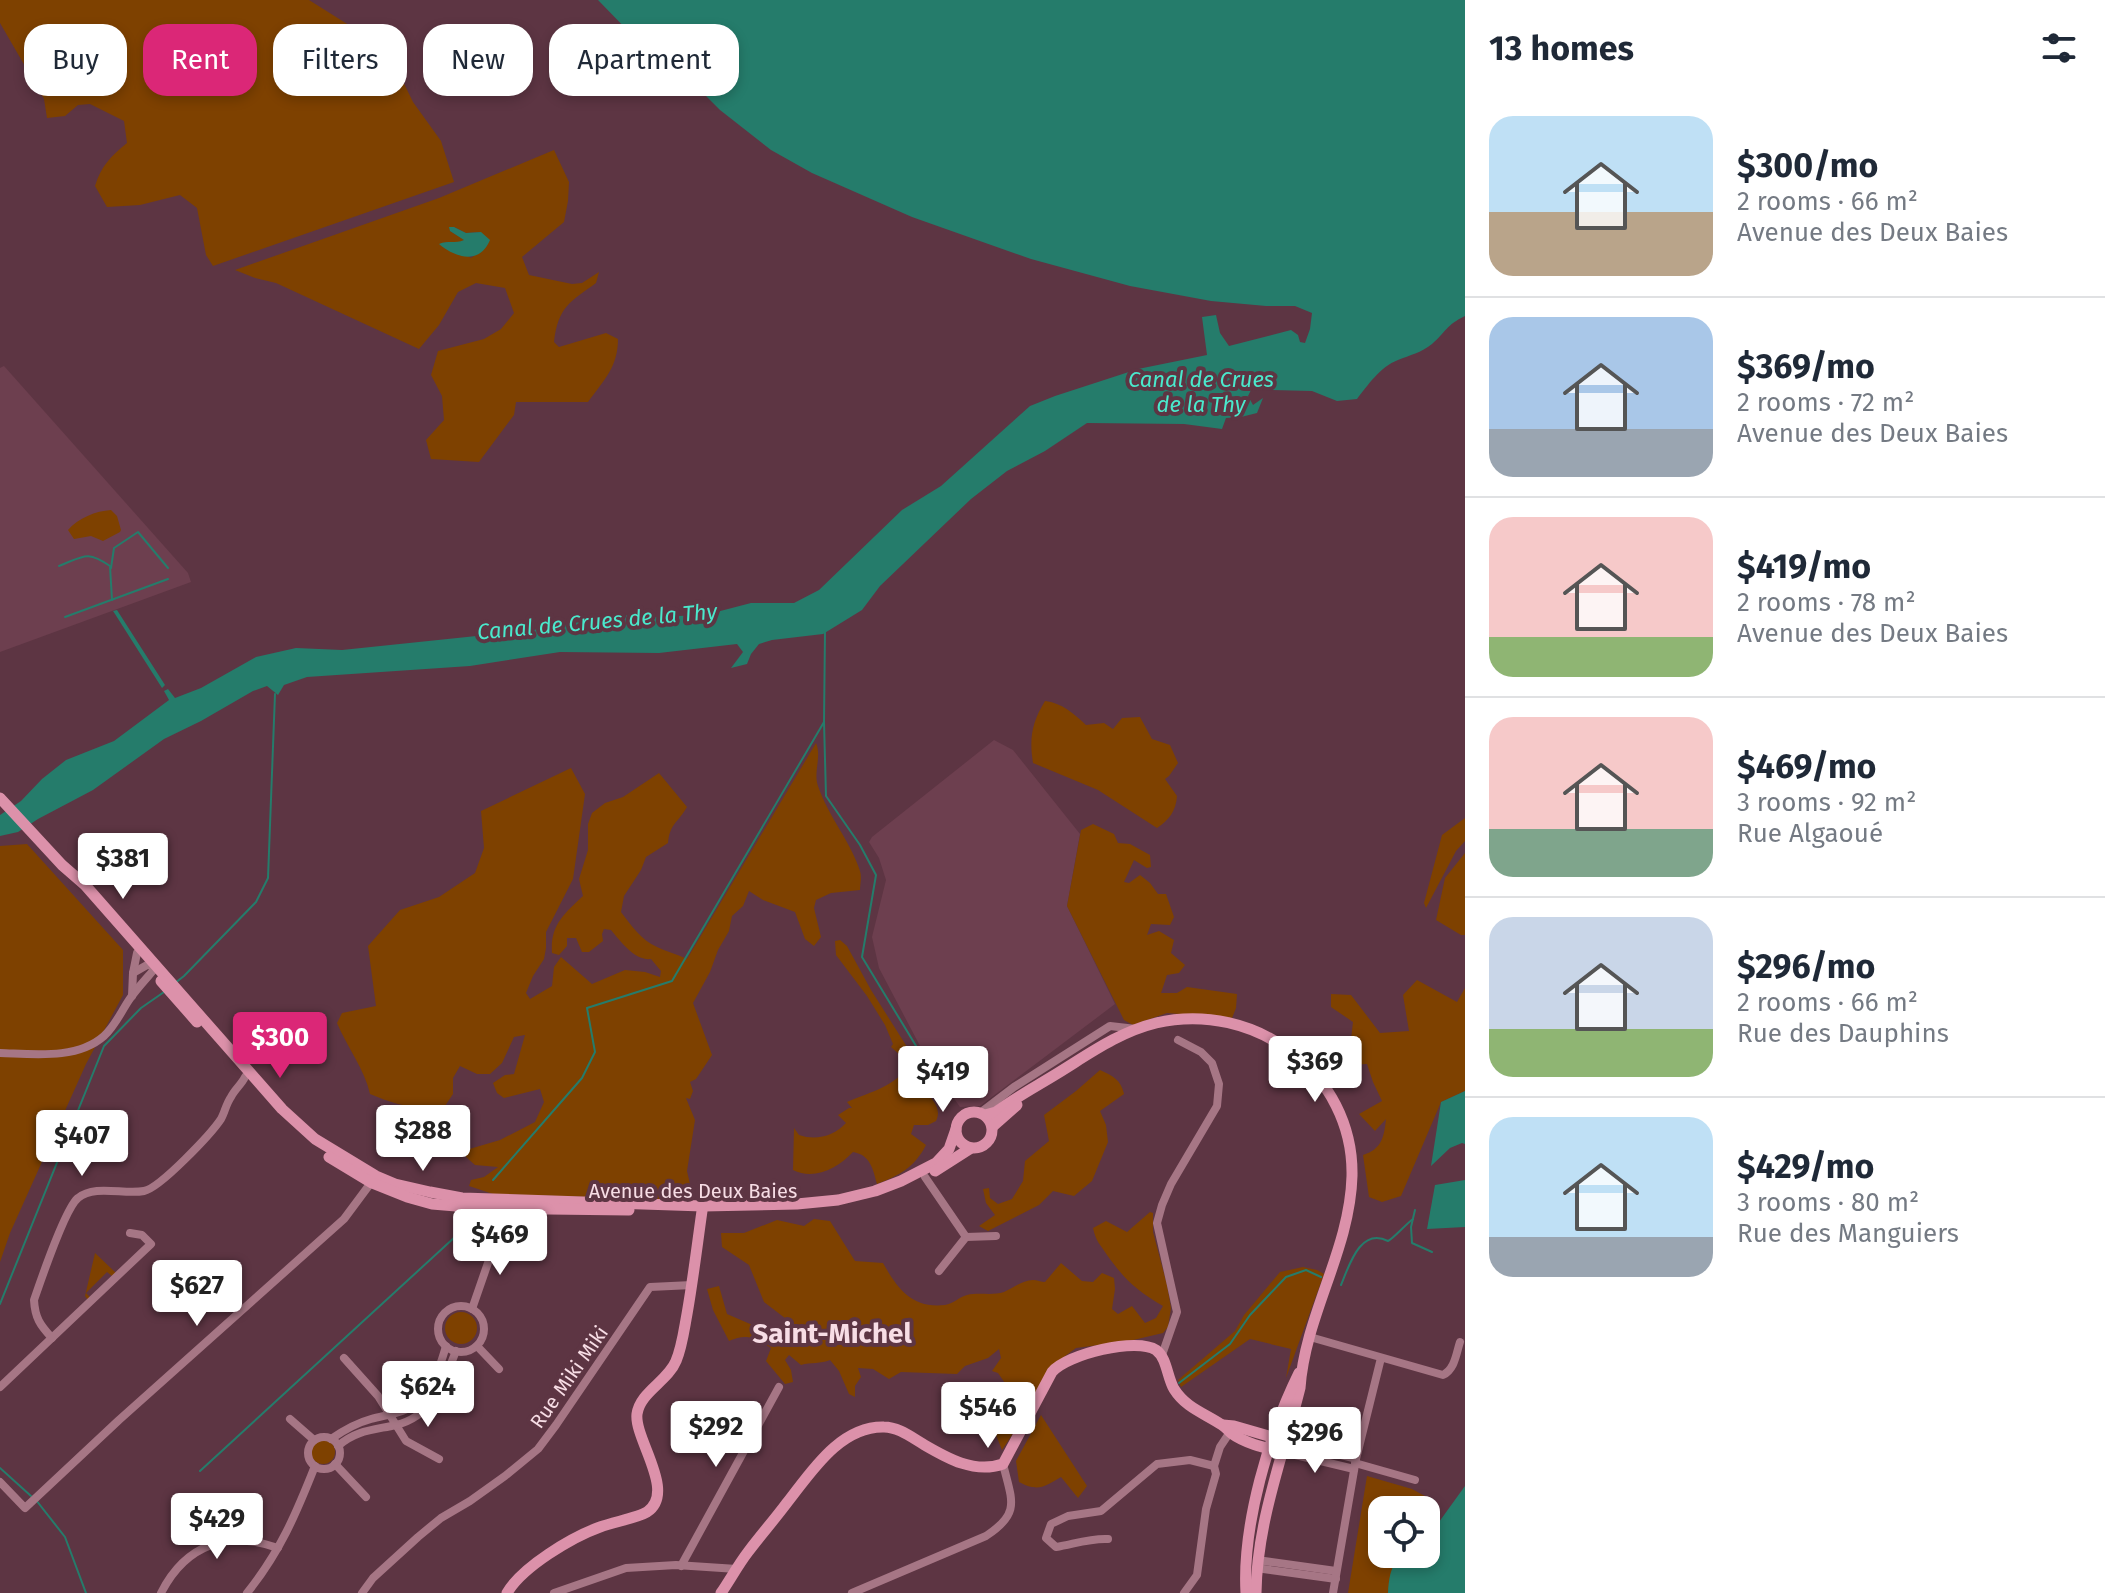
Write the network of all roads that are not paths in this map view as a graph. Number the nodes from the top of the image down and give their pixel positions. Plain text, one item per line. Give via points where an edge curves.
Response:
1 (3, 801) edge
2 (62, 865) junction
3 (137, 953) junction
4 (157, 971) junction
5 (133, 973) junction
6 (176, 993) junction
7 (131, 997) junction
8 (1137, 1029) junction
9 (1178, 1040) dead end
10 (0, 1053) edge
11 (1069, 1066) junction
12 (245, 1077) junction
13 (982, 1114) junction
14 (992, 1127) junction
15 (956, 1129) junction
16 (971, 1148) junction
17 (925, 1177) junction
18 (374, 1180) junction
19 (558, 1200) junction
20 (477, 1208) junction
21 (506, 1208) junction
22 (703, 1208) junction
23 (497, 1229) junction
24 (130, 1233) dead end
25 (996, 1236) dead end
26 (966, 1237) junction
27 (939, 1271) dead end
28 (692, 1285) junction
29 (472, 1309) junction
30 (1310, 1337) junction
31 (52, 1338) junction
32 (1460, 1342) dead end
33 (446, 1346) junction
34 (477, 1346) junction
35 (456, 1351) junction
36 (1162, 1355) junction
37 (344, 1358) dead end
38 (1381, 1358) junction
39 (499, 1369) dead end
40 (1302, 1369) junction
41 (0, 1387) edge
42 (779, 1387) dead end
43 (390, 1414) junction
44 (290, 1419) dead end
45 (397, 1425) junction
46 (1226, 1428) junction
47 (314, 1440) junction
48 (334, 1442) junction
49 (1272, 1443) junction
50 (1285, 1447) junction
51 (439, 1459) dead end
52 (335, 1464) junction
53 (1003, 1464) junction
54 (1355, 1464) junction
55 (315, 1466) junction
56 (1214, 1466) junction
57 (1415, 1480) dead end
58 (0, 1482) edge
59 (366, 1497) dead end
60 (1108, 1539) dead end
61 (278, 1548) junction
62 (1257, 1564) junction
63 (681, 1566) junction
64 (737, 1569) junction
65 (1336, 1575) junction
66 (161, 1593) edge
67 (247, 1593) edge
68 (362, 1593) edge
69 (507, 1593) edge
70 (554, 1593) edge
71 (721, 1593) edge
72 (852, 1593) edge
73 (1184, 1593) edge
74 (1246, 1593) edge
75 (1256, 1593) edge
76 (1333, 1593) edge

1 - 2 main road
2 - 3 main road, Avenue des Deux Baies
2 - 4 main road, Avenue des Deux Baies
3 - 4 main road, Avenue des Deux Baies
3 - 5 street
4 - 5 street
4 - 6 main road, Avenue des Deux Baies
4 - 7 street
5 - 7 street
6 - 12 main road, Avenue des Deux Baies
6 - 18 main road, Avenue des Deux Baies via 282,1109
7 - 10 street via 105,1035 79,1049
8 - 11 main road, Avenue des Deux Baies
8 - 13 street via 1110,1026 1014,1087
8 - 30 main road, Avenue des Deux Baies via 1183,1020 1245,1027 1294,1053 1330,1094 1349,1141 1352,1177 1342,1238
9 - 36 street via 1212,1063 1219,1084 1217,1106 1171,1184 1157,1223 1177,1312
11 - 13 main road, Avenue des Deux Baies via 996,1112
11 - 14 main road, Avenue des Deux Baies
12 - 18 main road, Avenue des Deux Baies via 315,1147
12 - 31 street via 214,1128 148,1191 91,1192 74,1201 34,1300 38,1323
13 - 14 main road
13 - 15 main road, Avenue des Deux Baies via 964,1115
14 - 16 main road, Avenue des Deux Baies via 987,1143
15 - 16 main road
15 - 22 main road, Avenue des Deux Baies via 949,1149 936,1163 875,1191 838,1200
16 - 17 main road, Avenue des Deux Baies
17 - 22 main road, Avenue des Deux Baies via 840,1206
17 - 26 street
18 - 19 main road, Avenue des Deux Baies via 462,1198
18 - 20 main road, Avenue des Deux Baies via 432,1204
18 - 58 street via 344,1219 25,1508
19 - 21 street via 509,1203
19 - 22 main road, Avenue des Deux Baies
20 - 21 main road, Avenue des Deux Baies
20 - 23 street
21 - 22 main road, Avenue des Deux Baies
21 - 23 street via 497,1214
22 - 28 main road
23 - 29 street
24 - 31 street via 151,1244
25 - 26 street
26 - 27 street
28 - 68 street, Rue Miki Miki via 650,1287 538,1449 441,1518
28 - 69 main road via 675,1364 637,1413 658,1490 655,1500 648,1511 587,1533 533,1565
29 - 33 street via 457,1307 442,1317 439,1334
29 - 34 street via 484,1327
30 - 38 street
30 - 40 main road, Avenue des Deux Baies
31 - 41 street
32 - 38 street via 1453,1366 1443,1375
33 - 35 street
33 - 43 street via 424,1394 415,1404
34 - 35 street
34 - 39 street
35 - 45 street via 435,1400 420,1415
36 - 46 main road via 1182,1400
36 - 53 main road via 1151,1347 1098,1350 1057,1365
37 - 43 street
38 - 54 street
40 - 49 main road, Avenue des Deux Baies
40 - 50 main road, Avenue des Deux Baies
42 - 63 street
43 - 45 street
43 - 48 street via 346,1428
44 - 47 street
45 - 48 street
45 - 51 street via 406,1441
46 - 49 main road via 1234,1426
46 - 56 street
47 - 48 street
47 - 55 street via 308,1453
48 - 52 street via 339,1455
49 - 50 main road
49 - 74 main road, Avenue des Deux Baies via 1253,1510
50 - 54 street
50 - 62 main road, Avenue des Deux Baies
52 - 55 street
52 - 59 street
53 - 64 main road via 973,1467 887,1427 860,1432 823,1458
53 - 72 street via 1010,1502 1001,1526
54 - 57 street
54 - 65 street
55 - 61 street
56 - 60 street via 1190,1460 1157,1464 1101,1511 1051,1524 1046,1538 1056,1547
56 - 73 street via 1198,1571
61 - 66 street via 252,1540 223,1541 182,1562
61 - 67 street
62 - 65 street
62 - 75 main road, Avenue des Deux Baies
63 - 64 street
63 - 70 street via 626,1568
64 - 71 main road
65 - 76 street

